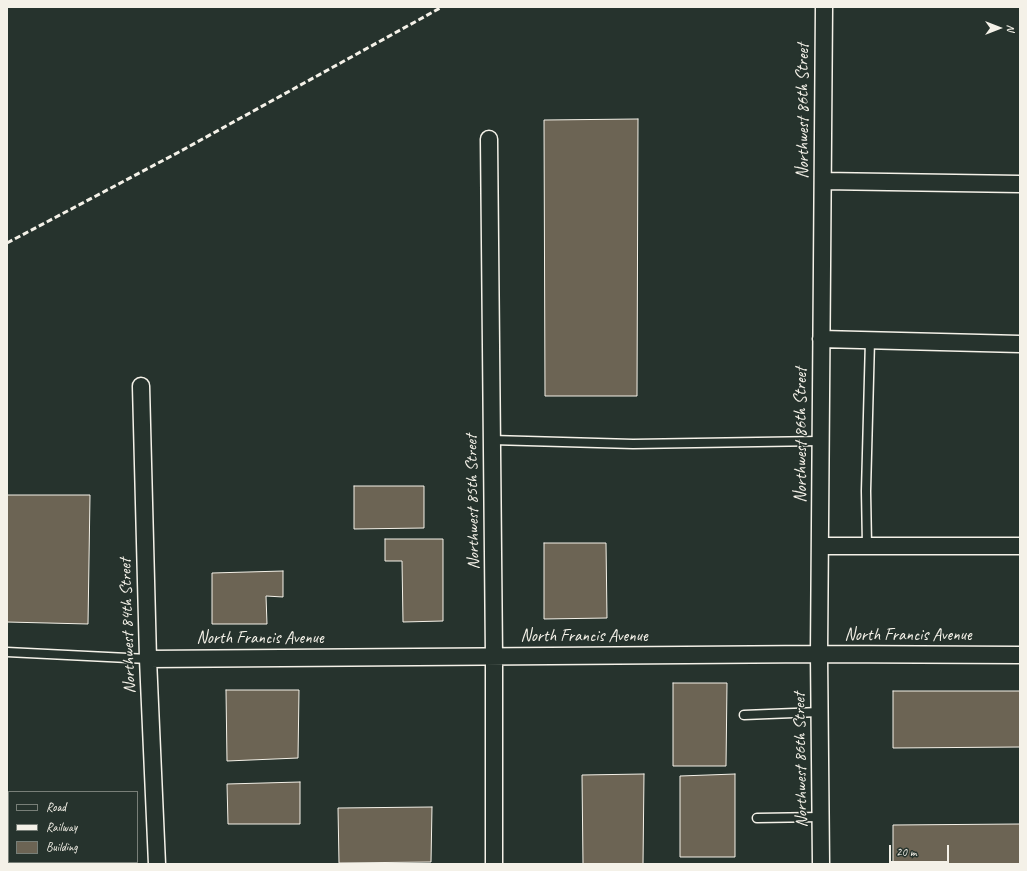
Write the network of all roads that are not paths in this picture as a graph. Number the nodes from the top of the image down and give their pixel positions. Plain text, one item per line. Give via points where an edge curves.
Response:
1 (824, 7) edge
2 (489, 139) dead end
3 (823, 181) junction
4 (1020, 184) edge
5 (822, 339) junction
6 (870, 340) junction
7 (1020, 344) edge
8 (141, 386) dead end
9 (492, 440) junction
10 (820, 442) junction
11 (820, 546) junction
12 (867, 546) junction
13 (1020, 546) edge
14 (7, 652) edge
15 (819, 654) junction
16 (1020, 655) edge
17 (494, 657) junction
18 (148, 658) junction
19 (820, 712) junction
20 (744, 715) dead end
21 (821, 817) junction
22 (757, 818) dead end
23 (157, 864) edge
24 (494, 864) edge
25 (821, 864) edge

1 - 3 street, Northwest 86th Street
2 - 9 street, Northwest 85th Street
3 - 4 street
3 - 5 street, Northwest 86th Street
5 - 6 street
5 - 10 street, Northwest 86th Street
6 - 7 street
6 - 12 lane
8 - 18 street, Northwest 84th Street
9 - 10 lane via 633,444
9 - 17 street, Northwest 85th Street
10 - 11 street, Northwest 86th Street
11 - 12 street
11 - 15 street, Northwest 86th Street
12 - 13 street
14 - 18 lane
15 - 16 street, North Francis Avenue
15 - 17 street, North Francis Avenue
15 - 19 street, Northwest 86th Street
17 - 18 street, North Francis Avenue
17 - 24 street, Northwest 85th Street
18 - 23 street, Northwest 84th Street
19 - 20 lane
19 - 21 street, Northwest 86th Street
21 - 22 lane
21 - 25 street, Northwest 86th Street

